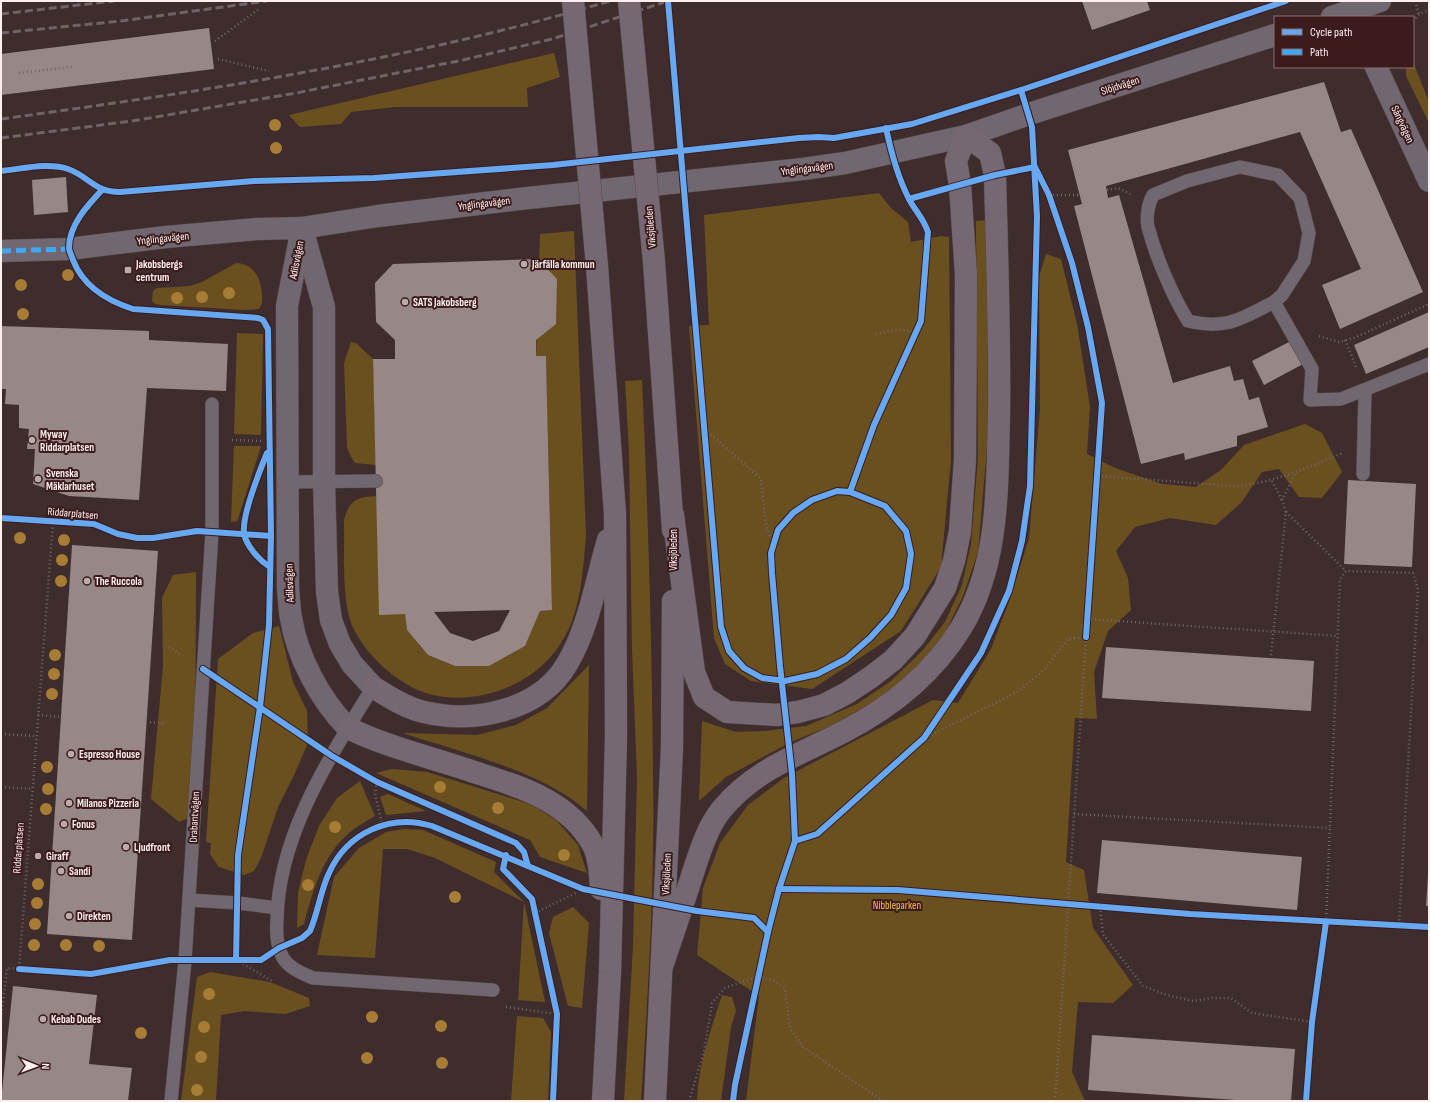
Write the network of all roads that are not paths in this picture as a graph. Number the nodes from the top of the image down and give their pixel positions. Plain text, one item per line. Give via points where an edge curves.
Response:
1 (573, 1) edge
2 (629, 1) edge
3 (1380, 1) edge
4 (1345, 15) edge
5 (1274, 35) edge
6 (1376, 68) edge
7 (966, 136) junction
8 (1429, 181) edge
9 (302, 228) junction
10 (1, 251) edge
11 (1274, 302) junction
12 (1429, 364) edge
13 (1365, 390) junction
14 (212, 404) dead end
15 (1363, 474) dead end
16 (376, 481) dead end
17 (287, 482) junction
18 (324, 482) junction
19 (615, 514) junction
20 (673, 515) junction
21 (373, 687) junction
22 (348, 728) junction
23 (189, 900) junction
24 (277, 908) junction
25 (662, 966) junction
26 (610, 972) junction
27 (493, 990) dead end
28 (171, 1101) edge
29 (603, 1101) edge
30 (655, 1101) edge

1 - 19 main road, bridge via 598,266
2 - 20 main road, Viksjöleden, bridge via 654,262
3 - 4 street
5 - 7 street, Slöjdvägen
6 - 8 street, Sångvägen
7 - 9 street, Ynglingavägen via 845,163 803,169 528,198
7 - 20 main road via 956,161 966,275 965,459 960,523 954,561 945,588 915,636 871,677 824,705 777,715 727,712 704,697 694,672
7 - 25 main road via 990,153 995,175 1000,362 997,498 992,547 980,586 962,627 941,658 915,685 880,711 842,733 795,754 750,780 720,810 703,844
9 - 10 street, Ynglingavägen via 174,236 69,249
9 - 17 street, Adilsvägen via 287,306
9 - 18 street, Adilsvägen via 324,307
11 - 11 lane via 1282,295 1304,261 1309,233 1300,198 1278,175 1240,167 1187,181 1153,195 1148,204 1148,226 1177,302 1188,321 1206,325 1233,323
11 - 13 lane via 1312,368 1310,400 1341,399
12 - 13 lane
13 - 15 lane
14 - 23 lane, Drabantvägen via 212,532
16 - 18 lane
17 - 18 lane
17 - 22 street, Adilsvägen via 288,587 291,618 298,646 320,693 334,714
18 - 21 street, Adilsvägen via 327,592 331,620 340,644 352,664
19 - 21 main road via 579,640 567,665 537,694 518,705 497,712 446,716 423,712 399,703
19 - 26 main road via 616,737
20 - 25 main road, Viksjöleden via 672,748
21 - 22 lane
22 - 24 lane via 306,805 282,875
22 - 26 main road via 393,747 522,788 568,814 593,846 598,862
23 - 24 lane
23 - 28 lane, Drabantvägen via 186,961
24 - 27 lane via 279,948 284,958 300,973 313,978
25 - 30 main road, Viksjöleden
26 - 29 main road

